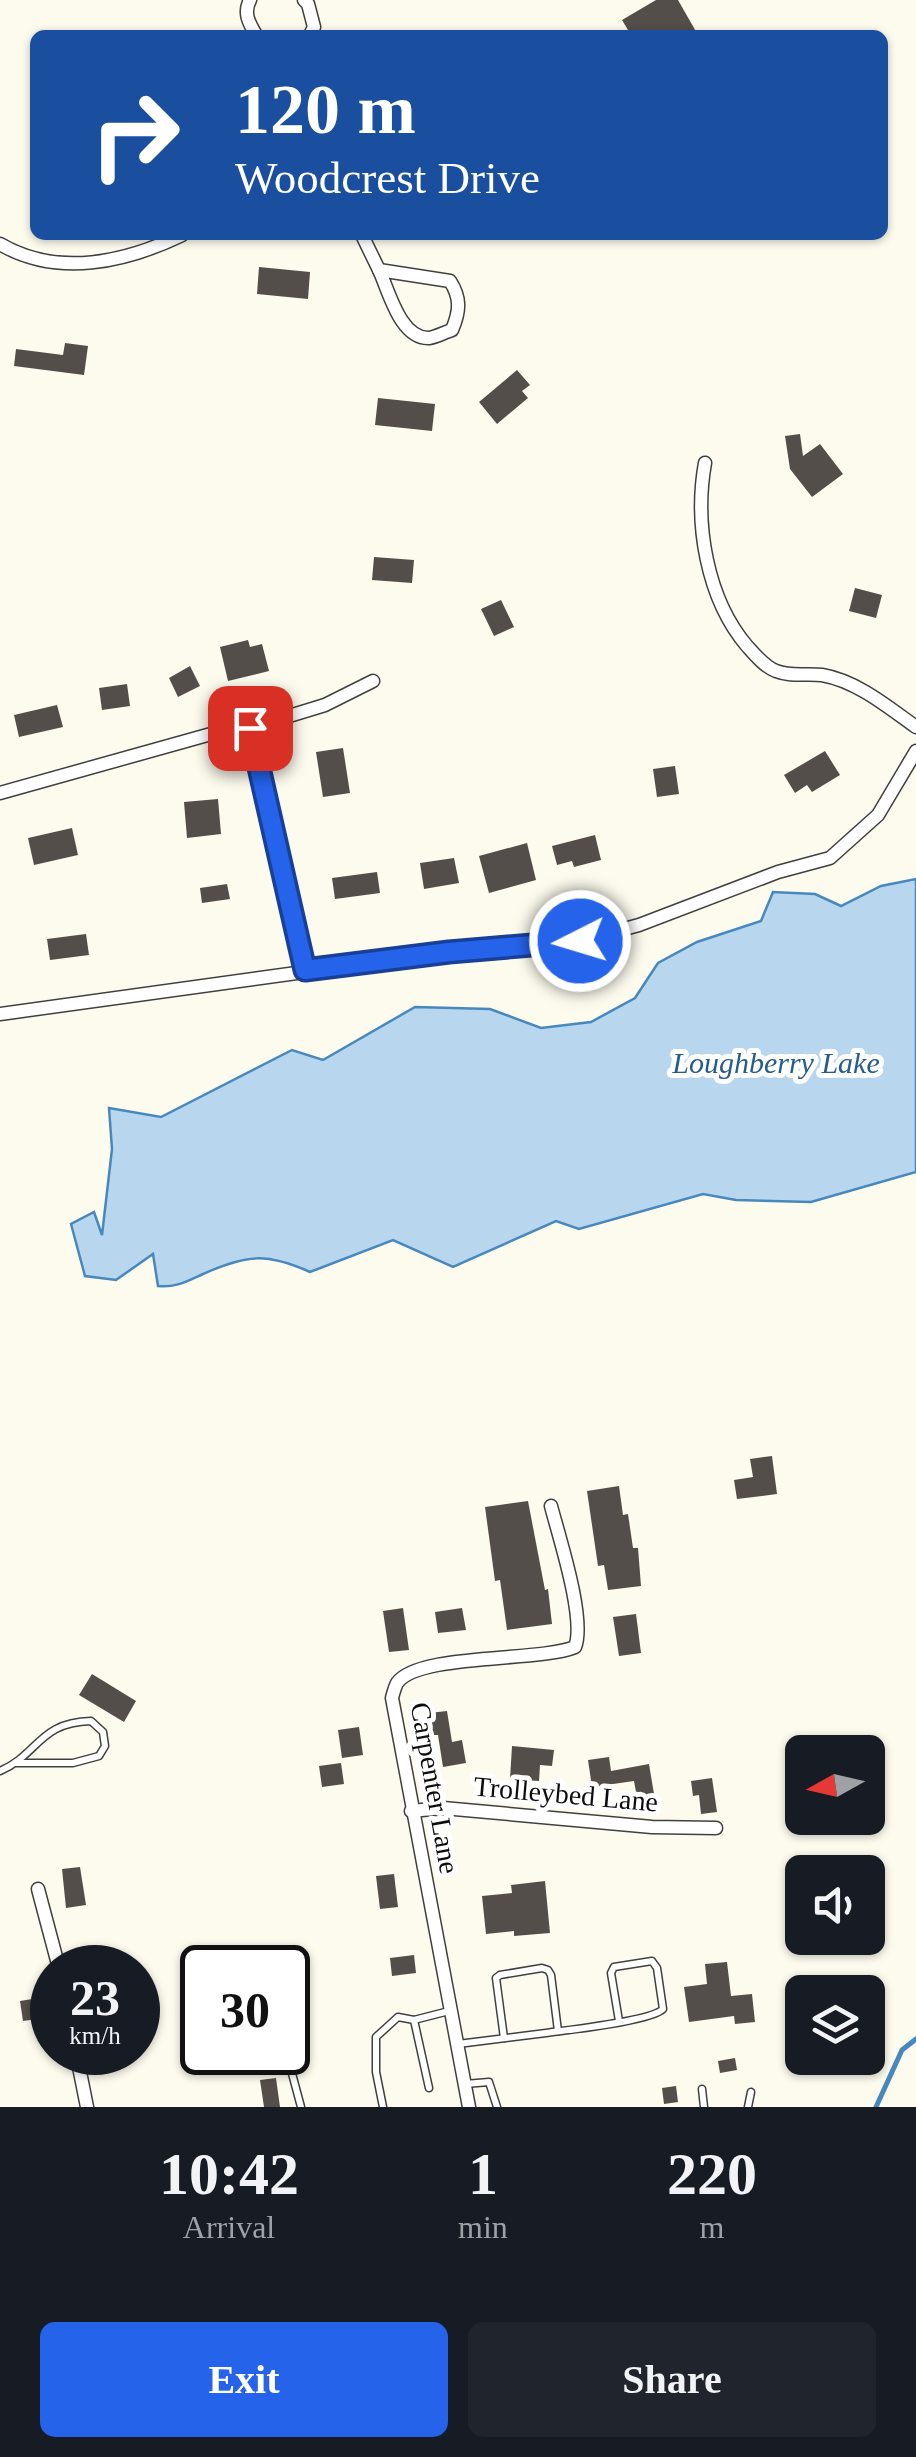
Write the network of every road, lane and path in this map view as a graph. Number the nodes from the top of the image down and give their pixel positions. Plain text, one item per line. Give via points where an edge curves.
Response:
1 (250, 0) edge
2 (304, 0) edge
3 (253, 30) edge
4 (312, 30) edge
5 (172, 240) edge
6 (364, 240) edge
7 (0, 244) edge
8 (379, 270) junction
9 (705, 463) dead end
10 (373, 681) dead end
11 (916, 727) edge
12 (250, 728) junction
13 (916, 751) edge
14 (0, 793) edge
15 (305, 970) junction
16 (0, 1014) edge
17 (551, 1506) dead end
18 (16, 1764) junction
19 (0, 1771) edge
20 (412, 1811) junction
21 (716, 1828) dead end
22 (38, 1889) dead end
23 (53, 1945) edge
24 (451, 2011) junction
25 (414, 2020) junction
26 (619, 2021) junction
27 (558, 2031) junction
28 (504, 2038) junction
29 (457, 2044) junction
30 (81, 2075) edge
31 (292, 2075) edge
32 (465, 2084) junction
33 (429, 2088) dead end
34 (702, 2089) dead end
35 (751, 2092) dead end
36 (87, 2107) edge
37 (301, 2107) edge
38 (383, 2107) edge
39 (470, 2107) edge
40 (497, 2107) edge
41 (704, 2107) edge
42 (748, 2107) edge

1 - 3 street
2 - 4 street
5 - 7 street via 150,251 73,264 35,259
6 - 8 street
8 - 8 street via 450,280 460,312 452,330 430,338 414,335
9 - 11 street via 703,518 713,586 734,630 773,670 821,675 872,696
10 - 12 street via 325,705
12 - 14 street
12 - 15 street
13 - 15 street via 878,815 830,858 580,941
15 - 16 street
17 - 20 street, Carpenter Lane via 573,1593 575,1647 442,1664 407,1674 397,1684 392,1698
18 - 18 lane via 39,1738 72,1721 91,1721 104,1732 99,1756
18 - 19 lane
20 - 21 street, Trolleybed Lane
20 - 24 street, Carpenter Lane
22 - 23 street
24 - 25 lane
24 - 29 street, Carpenter Lane
25 - 33 lane
25 - 38 lane via 398,2017 376,2037
26 - 26 lane via 662,2013 652,1961 611,1972
26 - 27 lane
27 - 28 lane
27 - 28 lane via 550,1975 542,1968 496,1978
28 - 29 lane
29 - 32 street, Carpenter Lane
30 - 36 street
31 - 37 lane
32 - 39 street, Carpenter Lane
32 - 40 lane via 489,2082
34 - 41 lane
35 - 42 lane

